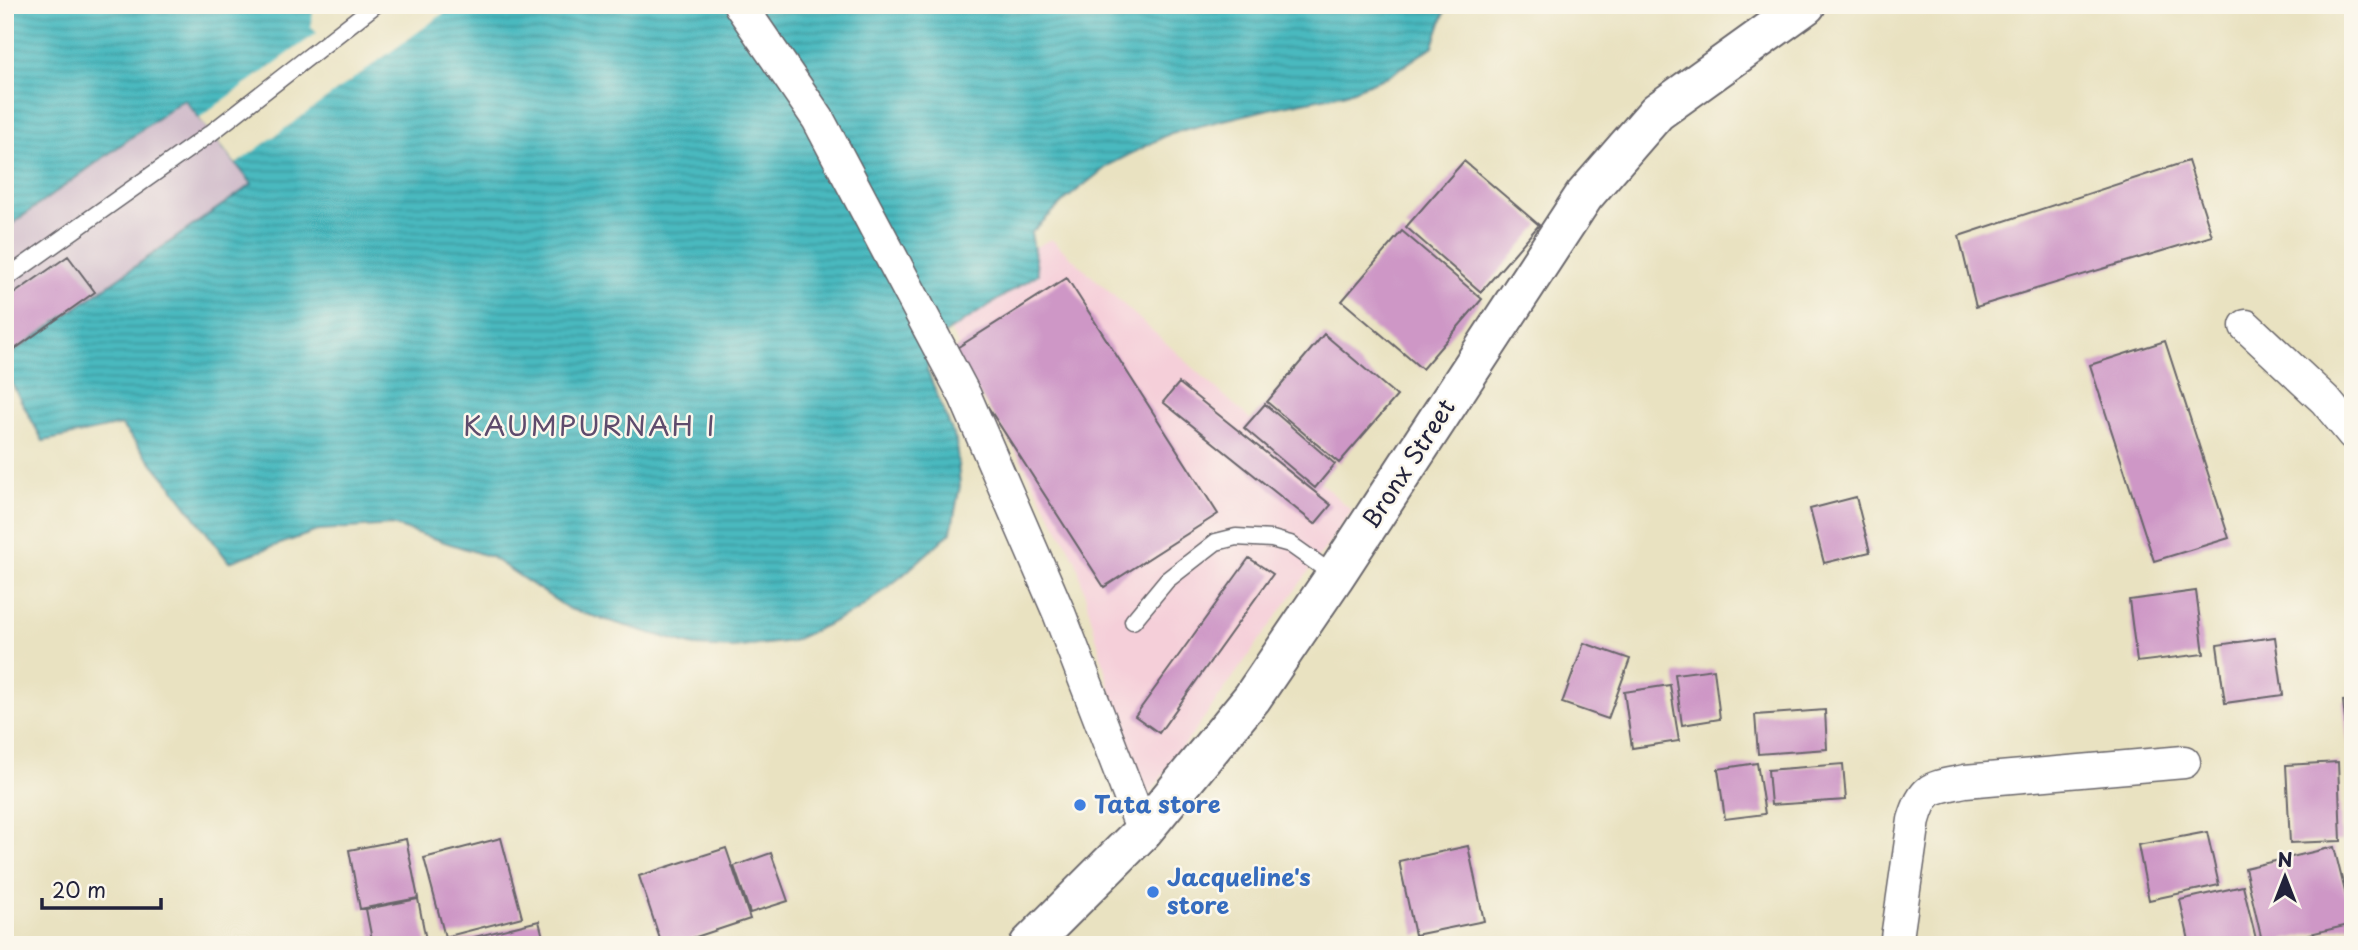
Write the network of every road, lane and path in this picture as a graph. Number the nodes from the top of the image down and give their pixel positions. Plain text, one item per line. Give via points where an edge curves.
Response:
1 (375, 5) edge
2 (740, 5) edge
3 (1806, 5) edge
4 (5, 279) edge
5 (2246, 326) dead end
6 (2353, 435) edge
7 (1335, 576) junction
8 (1133, 621) dead end
9 (2184, 762) dead end
10 (1143, 831) junction
11 (1029, 945) edge
12 (1896, 945) edge

1 - 4 lane via 211,133
2 - 10 street via 818,119 965,396 1059,613
3 - 7 street, Bronx Street via 1657,112 1584,196
5 - 6 street via 2325,400
7 - 8 lane via 1290,544 1236,537 1216,542 1167,580
7 - 10 street, Bronx Street via 1252,698
9 - 12 street via 1965,781 1930,789 1914,820
10 - 11 street, Bronx Street

